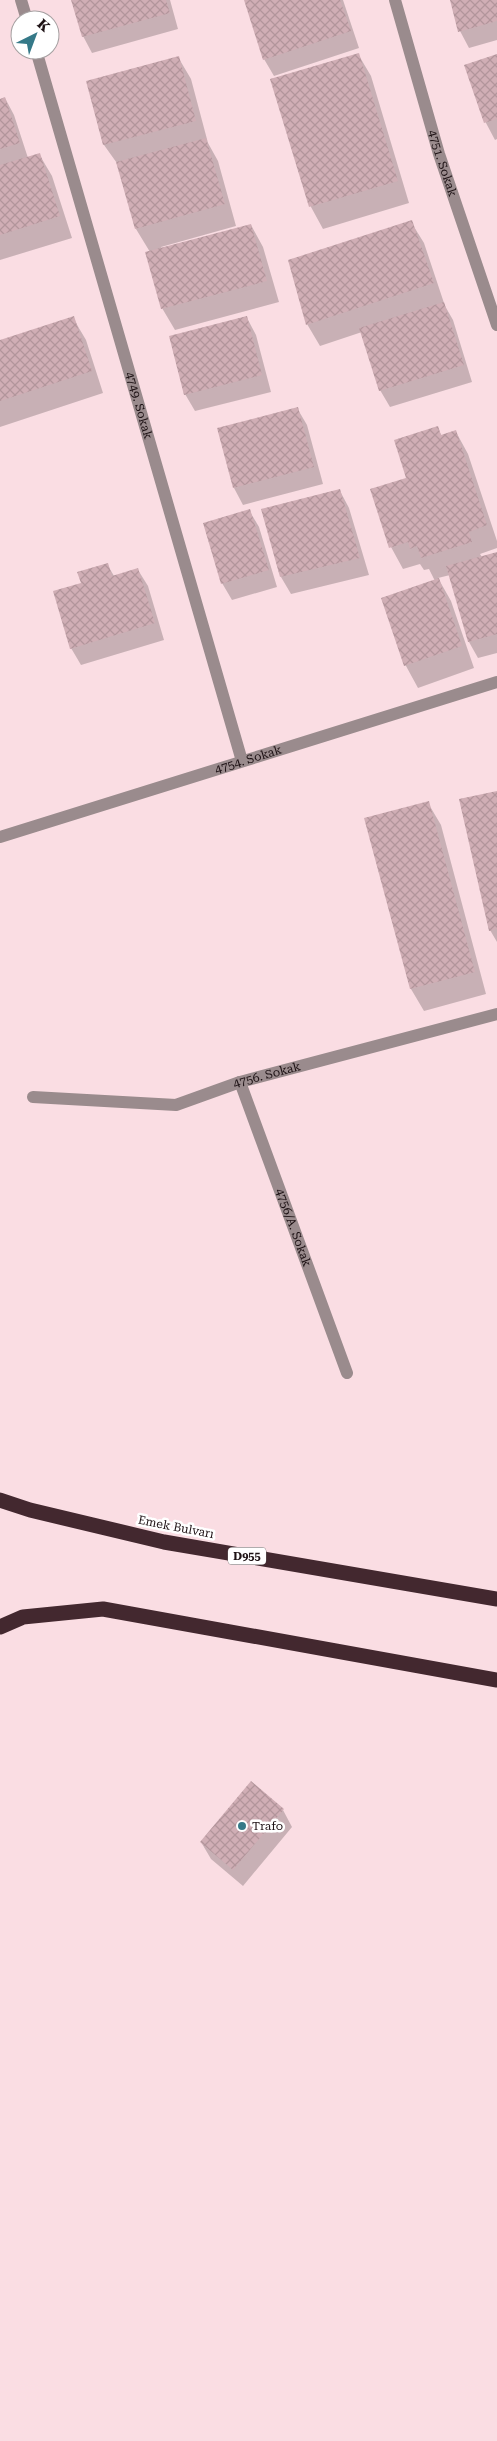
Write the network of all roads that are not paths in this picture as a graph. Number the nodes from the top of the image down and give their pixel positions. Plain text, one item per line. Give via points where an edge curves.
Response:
1 (395, 0) edge
2 (39, 60) edge
3 (497, 325) edge
4 (497, 682) edge
5 (242, 761) junction
6 (0, 837) edge
7 (497, 1014) edge
8 (240, 1082) junction
9 (33, 1096) dead end
10 (348, 1373) dead end
11 (0, 1500) edge
12 (497, 1599) edge
13 (0, 1627) edge
14 (497, 1680) edge

1 - 3 street, 4751. Sokak via 438,154
2 - 5 street, 4749. Sokak
4 - 5 street, 4754. Sokak
5 - 6 street, 4754. Sokak
7 - 8 street, 4756. Sokak
8 - 9 street, 4756. Sokak via 176,1105
8 - 10 street, 4756/A. Sokak
11 - 12 highway, Emek Bulvarı / D955 via 164,1542
13 - 14 highway via 22,1617 102,1609

